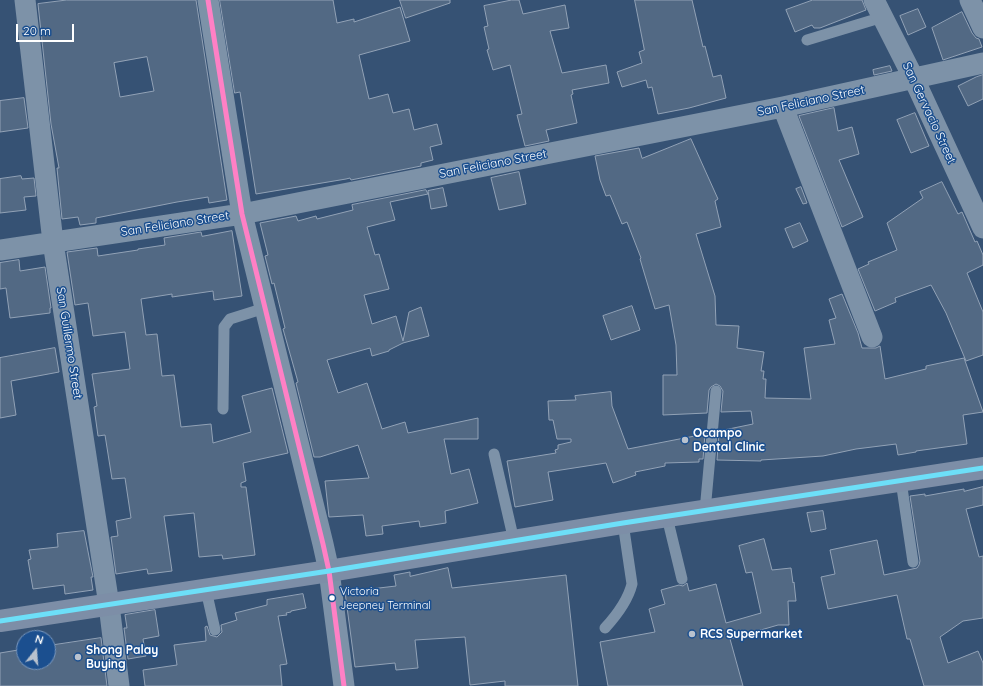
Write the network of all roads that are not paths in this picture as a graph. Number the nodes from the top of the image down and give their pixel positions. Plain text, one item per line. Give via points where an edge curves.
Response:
1 (25, 0) edge
2 (208, 0) edge
3 (970, 0) edge
4 (879, 9) edge
5 (983, 28) edge
6 (807, 40) dead end
7 (983, 63) edge
8 (914, 79) junction
9 (783, 107) junction
10 (242, 214) junction
11 (983, 228) edge
12 (53, 242) junction
13 (0, 250) edge
14 (265, 308) junction
15 (872, 337) dead end
16 (716, 391) dead end
17 (223, 409) dead end
18 (494, 454) dead end
19 (983, 468) edge
20 (901, 481) junction
21 (705, 511) junction
22 (667, 517) junction
23 (623, 523) junction
24 (514, 541) junction
25 (913, 562) dead end
26 (329, 571) junction
27 (682, 579) dead end
28 (206, 590) junction
29 (109, 605) junction
30 (0, 621) edge
31 (605, 628) dead end
32 (215, 630) dead end
33 (119, 686) edge
34 (344, 686) edge

1 - 12 street, San Guillermo Street
2 - 10 street
3 - 5 street
4 - 6 lane
4 - 8 street, San Gervacio Street
7 - 8 street, San Feliciano Street
8 - 9 street, San Feliciano Street
8 - 11 street, San Gervacio Street
9 - 10 street, San Feliciano Street
9 - 15 street
10 - 12 street, San Feliciano Street
10 - 14 street
12 - 13 street, San Feliciano Street
12 - 29 street, San Guillermo Street
14 - 17 lane via 230,319 224,327
14 - 26 street
16 - 21 lane
18 - 24 lane
19 - 20 main road
20 - 21 main road
20 - 25 lane
21 - 22 main road
22 - 23 main road
22 - 27 lane
23 - 24 main road
23 - 31 lane via 632,584
24 - 26 main road
26 - 28 main road
26 - 34 street
28 - 29 main road
28 - 32 lane
29 - 30 main road
29 - 33 street, San Guillermo Street

